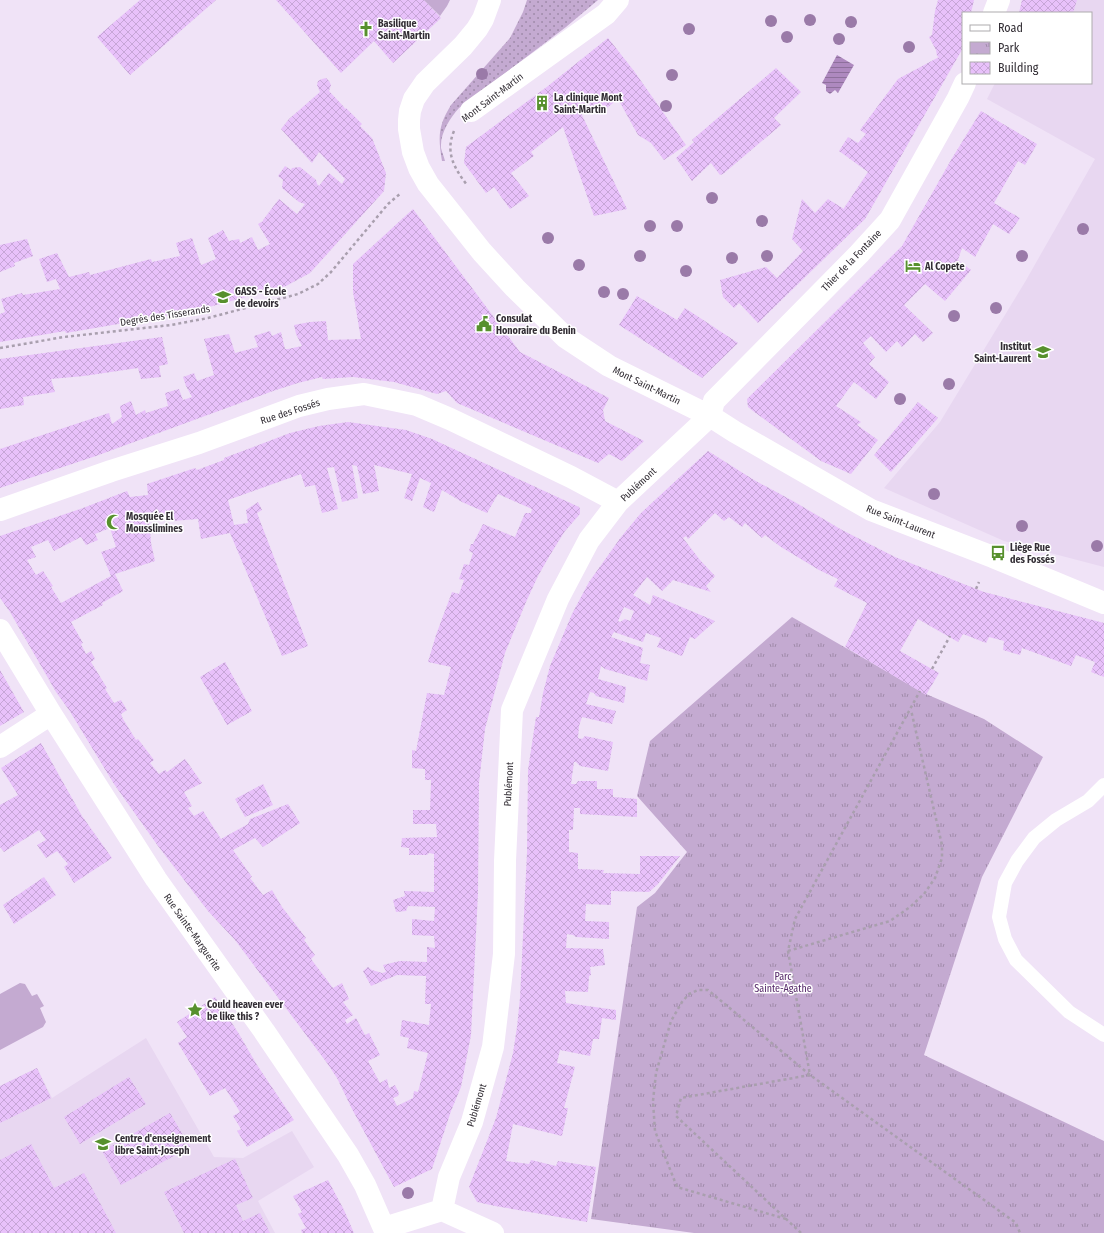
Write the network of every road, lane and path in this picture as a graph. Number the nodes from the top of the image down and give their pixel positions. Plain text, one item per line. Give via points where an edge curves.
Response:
1 (490, 0) edge
2 (618, 0) edge
3 (999, 0) edge
4 (994, 12) edge
5 (965, 84) edge
6 (471, 112) joint
7 (468, 187) dead end
8 (388, 204) dead end
9 (0, 348) edge
10 (710, 416) junction
11 (618, 502) junction
12 (0, 510) edge
13 (1104, 603) edge
14 (0, 630) edge
15 (950, 636) dead end
16 (932, 669) dead end
17 (920, 691) dead end
18 (911, 710) junction
19 (51, 714) junction
20 (0, 747) edge
21 (1104, 785) edge
22 (788, 952) junction
23 (1104, 1035) edge
24 (810, 1075) junction
25 (442, 1210) junction
26 (788, 1220) junction
27 (385, 1230) edge
28 (493, 1233) edge
29 (801, 1233) edge
30 (1020, 1233) edge

1 - 10 street, Mont Saint-Martin via 477,29 418,91 412,105 409,129 413,152 422,175 482,252 565,337 609,366
2 - 6 street, Mont Saint-Martin via 606,14
3 - 4 street
5 - 10 street, Thier de la Fontaine via 890,220 714,401
6 - 7 path, Mont Saint-Martin via 458,124 451,139 451,156 455,170
8 - 9 path, Degrés des Tisserands via 331,272 318,284 298,294 171,325 64,337
10 - 11 street, Publémont
10 - 13 street, Rue Saint-Laurent via 871,510
11 - 12 street, Rue des Fossés via 450,418 417,405 364,394 299,406 199,443
11 - 25 street, Publémont via 589,540 558,599 512,710 505,862 504,954 493,1047 472,1122 449,1177
14 - 19 street, Rue Sainte-Marguerite
15 - 16 path
17 - 18 path
18 - 22 path via 795,919
18 - 22 path via 942,845 942,858 935,878 910,908 890,921
19 - 20 street
19 - 27 street, Rue Sainte-Marguerite via 156,879 264,1031 348,1156 365,1185
21 - 23 lane via 1088,801 1056,820 1034,838 1005,883 999,916 1005,939 1016,960 1069,1012
22 - 24 path
24 - 26 path via 681,1098 676,1116
24 - 26 path via 708,990 698,990 689,994 682,1002 671,1021 656,1073 653,1101 655,1131 677,1187
24 - 30 path via 1016,1223
25 - 27 street
25 - 28 street
26 - 29 path

